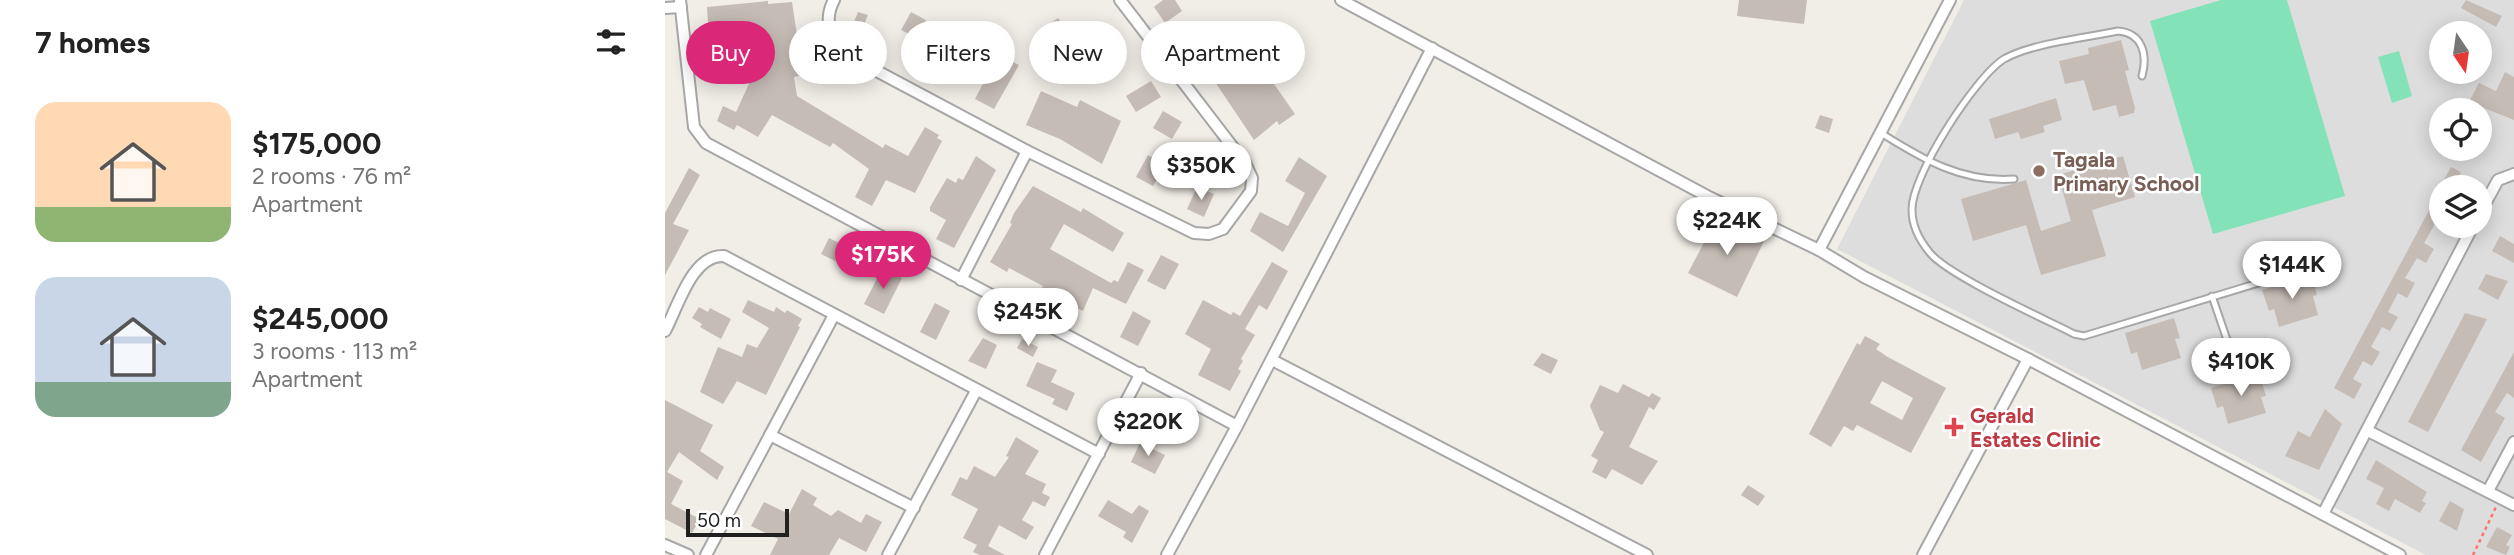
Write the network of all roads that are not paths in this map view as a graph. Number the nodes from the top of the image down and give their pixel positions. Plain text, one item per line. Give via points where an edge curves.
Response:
1 (834, 0) edge
2 (1120, 0) edge
3 (1341, 0) edge
4 (1950, 0) edge
5 (681, 3) edge
6 (665, 8) edge
7 (1432, 48) junction
8 (2142, 76) dead end
9 (1881, 133) junction
10 (1027, 151) junction
11 (1926, 161) junction
12 (2514, 174) edge
13 (2014, 179) dead end
14 (2492, 191) edge
15 (2467, 238) edge
16 (1819, 250) junction
17 (2301, 270) dead end
18 (961, 280) junction
19 (2212, 296) junction
20 (834, 315) junction
21 (665, 331) edge
22 (2028, 359) junction
23 (1272, 360) junction
24 (2236, 366) dead end
25 (1141, 373) junction
26 (976, 391) junction
27 (1237, 426) junction
28 (2368, 431) junction
29 (770, 435) junction
30 (2514, 442) edge
31 (1099, 454) junction
32 (2488, 491) junction
33 (2514, 505) edge
34 (914, 508) junction
35 (2323, 514) junction
36 (665, 545) edge
37 (688, 555) edge
38 (706, 555) edge
39 (888, 555) edge
40 (1045, 555) edge
41 (1167, 555) edge
42 (1647, 555) edge
43 (1923, 555) edge
44 (2400, 555) edge

1 - 10 street via 828,17 830,31 843,53
2 - 10 street via 1245,163 1252,178 1251,191 1223,229 1195,233
3 - 7 street
4 - 9 street
5 - 6 street
5 - 18 street via 698,136
7 - 16 street via 1707,196
7 - 23 street
8 - 11 lane via 2143,49 2129,32 2005,59 1987,74
9 - 11 lane
9 - 16 street
10 - 18 street
11 - 13 lane via 1976,178
11 - 19 lane via 1912,208 1919,237 1933,256 2074,334 2094,334
12 - 14 street via 2498,180
15 - 28 street
16 - 22 street
17 - 19 lane
18 - 25 street
19 - 24 lane
20 - 21 street via 725,256 717,256 699,265
20 - 26 street
20 - 29 street
22 - 35 street
22 - 43 street
23 - 27 street
23 - 42 street
25 - 27 street
25 - 31 street
26 - 31 street
26 - 34 street
27 - 41 street
28 - 32 street
28 - 35 street
29 - 34 street
29 - 38 street
30 - 32 street
31 - 40 street
32 - 33 street
34 - 39 street
35 - 44 street
36 - 37 street

